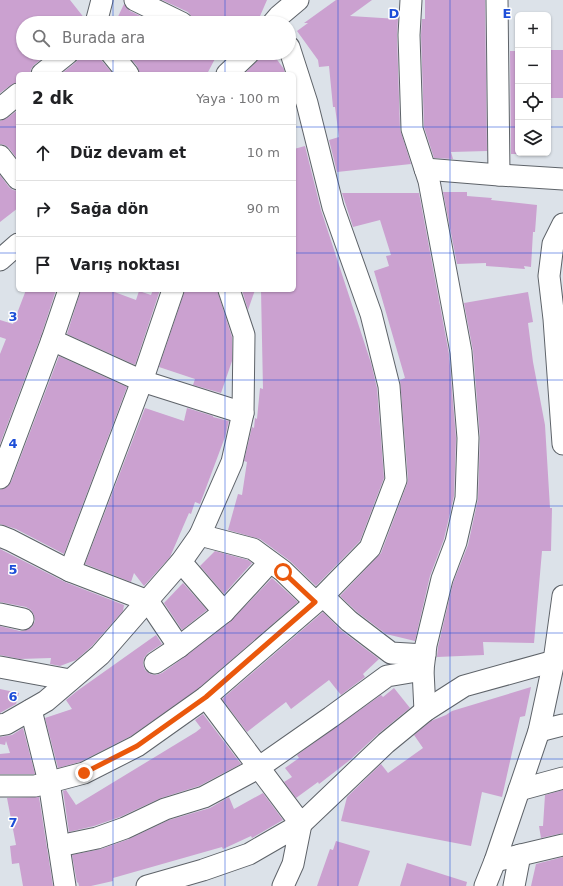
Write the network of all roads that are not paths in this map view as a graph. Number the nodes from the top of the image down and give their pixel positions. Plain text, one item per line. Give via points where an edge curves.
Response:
1 (102, 0) edge
2 (135, 0) edge
3 (298, 0) edge
4 (411, 0) edge
5 (496, 0) edge
6 (98, 16) edge
7 (168, 16) edge
8 (283, 16) edge
9 (59, 60) edge
10 (117, 60) edge
11 (241, 60) edge
12 (292, 60) edge
13 (44, 72) edge
14 (126, 72) edge
15 (229, 72) edge
16 (294, 72) edge
17 (298, 90) edge
18 (16, 96) edge
19 (0, 109) edge
20 (0, 156) edge
21 (425, 169) junction
22 (499, 175) junction
23 (16, 176) edge
24 (563, 179) edge
25 (563, 224) edge
26 (16, 246) edge
27 (0, 260) edge
28 (68, 292) edge
29 (172, 292) edge
30 (230, 292) edge
31 (558, 302) edge
32 (52, 340) junction
33 (142, 381) junction
34 (243, 413) junction
35 (563, 444) edge
36 (0, 478) edge
37 (200, 535) junction
38 (0, 536) edge
39 (181, 562) junction
40 (270, 562) junction
41 (70, 571) junction
42 (563, 596) edge
43 (319, 599) junction
44 (148, 600) junction
45 (224, 612) junction
46 (0, 614) edge
47 (23, 619) dead end
48 (179, 647) junction
49 (554, 660) junction
50 (155, 663) dead end
51 (424, 663) junction
52 (0, 667) edge
53 (70, 680) junction
54 (206, 697) junction
55 (31, 710) junction
56 (425, 711) junction
57 (0, 725) edge
58 (563, 725) edge
59 (539, 731) junction
60 (258, 768) junction
61 (563, 778) edge
62 (49, 782) junction
63 (0, 786) edge
64 (519, 790) junction
65 (301, 824) junction
66 (563, 845) edge
67 (59, 846) junction
68 (520, 855) junction
69 (495, 861) junction
70 (65, 886) edge
71 (147, 886) edge
72 (283, 886) edge
73 (484, 886) edge
74 (514, 886) edge

1 - 6 street
2 - 7 street
3 - 8 street
4 - 21 street via 409,35 412,129
5 - 22 street
9 - 13 street
10 - 14 street
11 - 15 street
12 - 16 street
17 - 43 street via 307,103 333,207 371,314 389,386 396,480 370,548
18 - 19 street
20 - 23 street
21 - 22 street
21 - 51 street via 461,352 468,438 466,498 456,542 442,579
22 - 24 street
25 - 31 street via 553,244 549,276
26 - 27 street
28 - 32 street
29 - 33 street
30 - 34 street via 244,335
31 - 35 street
32 - 33 street
32 - 36 street
33 - 34 street
33 - 41 street
34 - 37 street via 232,462
37 - 39 street
37 - 40 street via 253,549
38 - 41 street
39 - 44 street
39 - 45 street
40 - 43 street
40 - 45 street
41 - 44 street
42 - 49 street
43 - 51 street via 391,653
43 - 54 street
44 - 48 street
44 - 53 street via 100,655
45 - 48 street
46 - 47 street
48 - 50 street
49 - 56 street via 464,686
49 - 59 street
51 - 56 street
51 - 60 street via 387,676
52 - 53 street
53 - 55 street via 46,701
54 - 60 street
54 - 62 street via 137,746 84,773
55 - 57 street
55 - 62 street
56 - 65 street via 386,743
58 - 59 street
59 - 64 street
60 - 65 street
60 - 67 street via 204,797 165,809 125,828 97,838
61 - 64 street
62 - 63 street via 35,786
62 - 67 street
64 - 69 street
65 - 71 street via 249,854
65 - 72 street via 293,864
66 - 68 street
67 - 70 street
68 - 69 street
68 - 74 street
69 - 73 street

